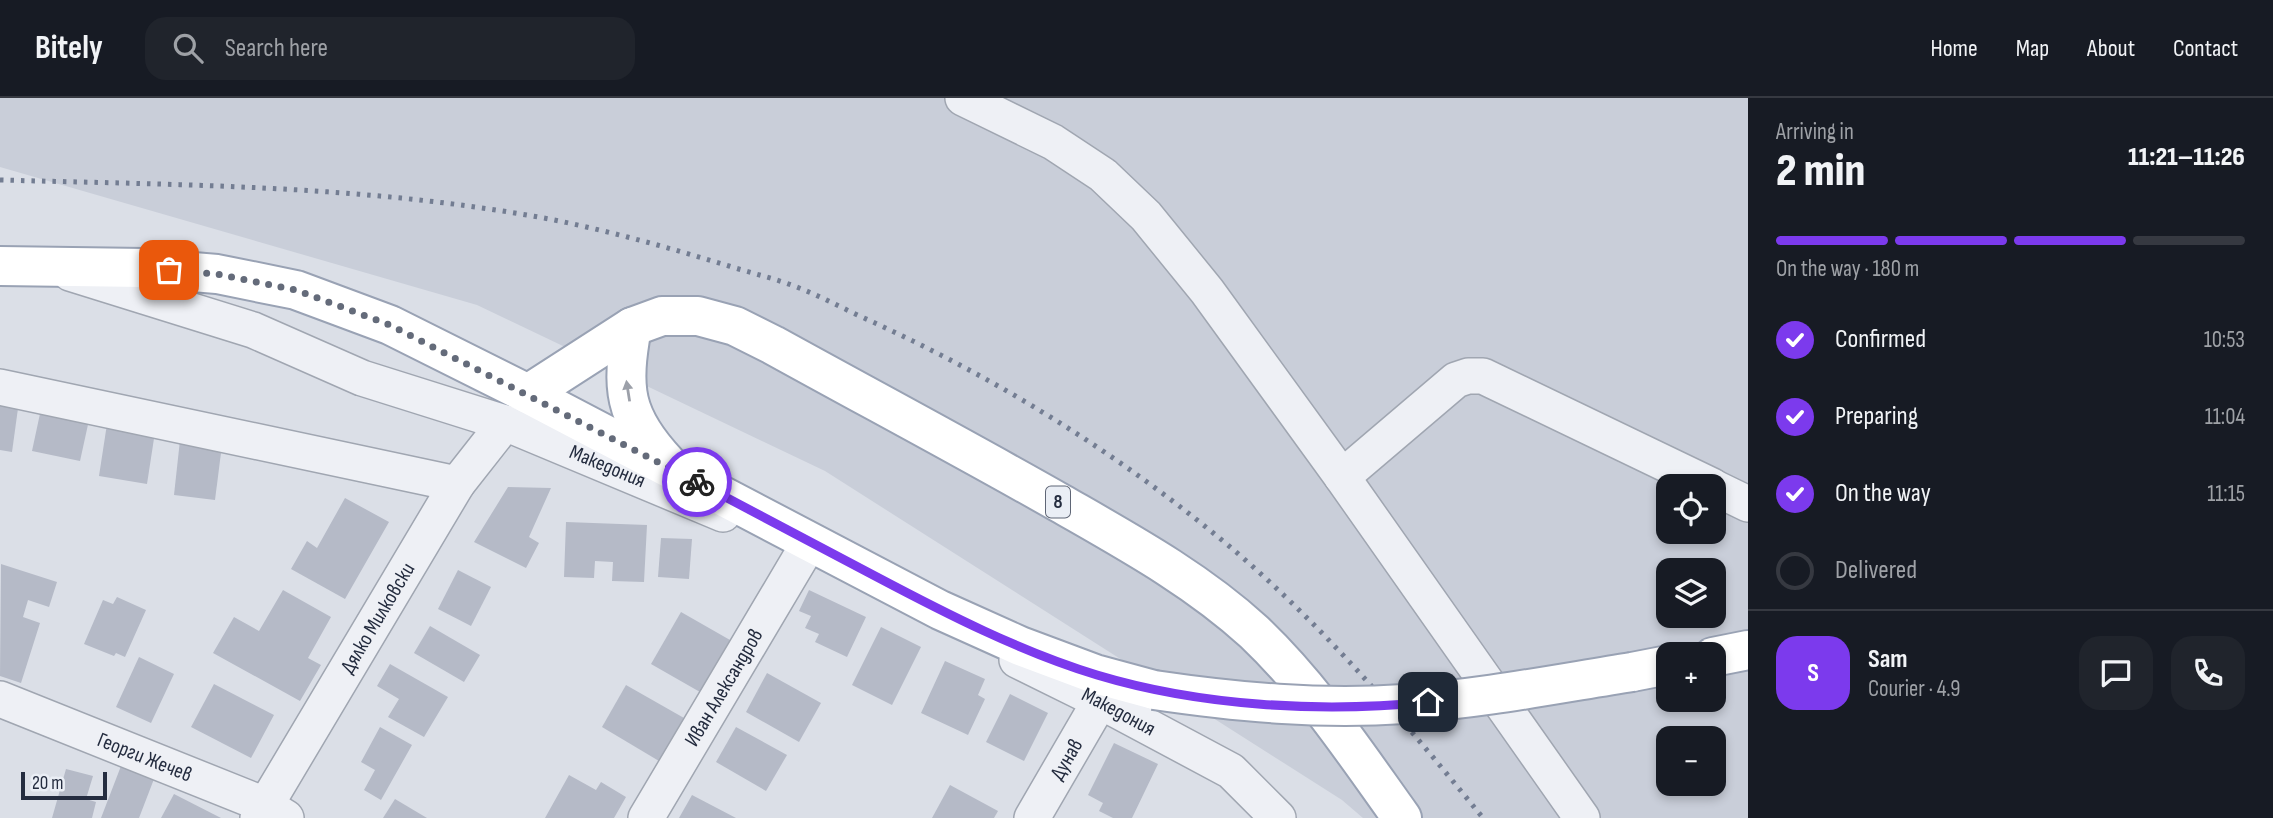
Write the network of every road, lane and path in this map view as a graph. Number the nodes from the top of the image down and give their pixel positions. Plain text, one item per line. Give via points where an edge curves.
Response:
1 (970, 100) edge
2 (0, 266) edge
3 (50, 266) junction
4 (632, 327) junction
5 (0, 387) edge
6 (517, 408) junction
7 (673, 469) junction
8 (1685, 474) edge
9 (1342, 477) junction
10 (457, 484) junction
11 (1726, 494) edge
12 (1748, 504) edge
13 (802, 555) junction
14 (1748, 650) edge
15 (1726, 654) edge
16 (1650, 668) edge
17 (0, 699) edge
18 (1100, 701) junction
19 (270, 814) edge
20 (646, 818) edge
21 (1031, 818) edge
22 (1278, 818) edge
23 (1402, 818) edge
24 (1582, 818) edge

1 - 9 street via 1052,142 1103,175 1146,216 1207,291
2 - 3 main road
3 - 6 street, Македония via 253,330 362,378
3 - 6 main road via 205,273 296,290 390,325
4 - 6 main road, 8
7 -> 4 main road via 646,440 633,414 626,389
4 - 23 main road, 8 via 662,316 698,316 735,326 1143,550 1252,630 1292,670
5 - 10 street
6 - 7 main road
6 - 10 street, Дялко Милковски
6 - 13 street, Македония
7 - 16 main road, bridge via 940,610 1020,646 1154,690 1240,701 1404,704
8 - 9 street via 1483,376 1468,376 1456,380
9 - 24 street
10 - 19 street, Дялко Милковски
11 - 12 street
13 - 18 street, Македония
13 - 20 street, Иван Александров
14 - 15 main road
17 - 19 street, Георги Жечев
18 - 21 street, Дунав
18 - 22 street, Македония via 1231,771

